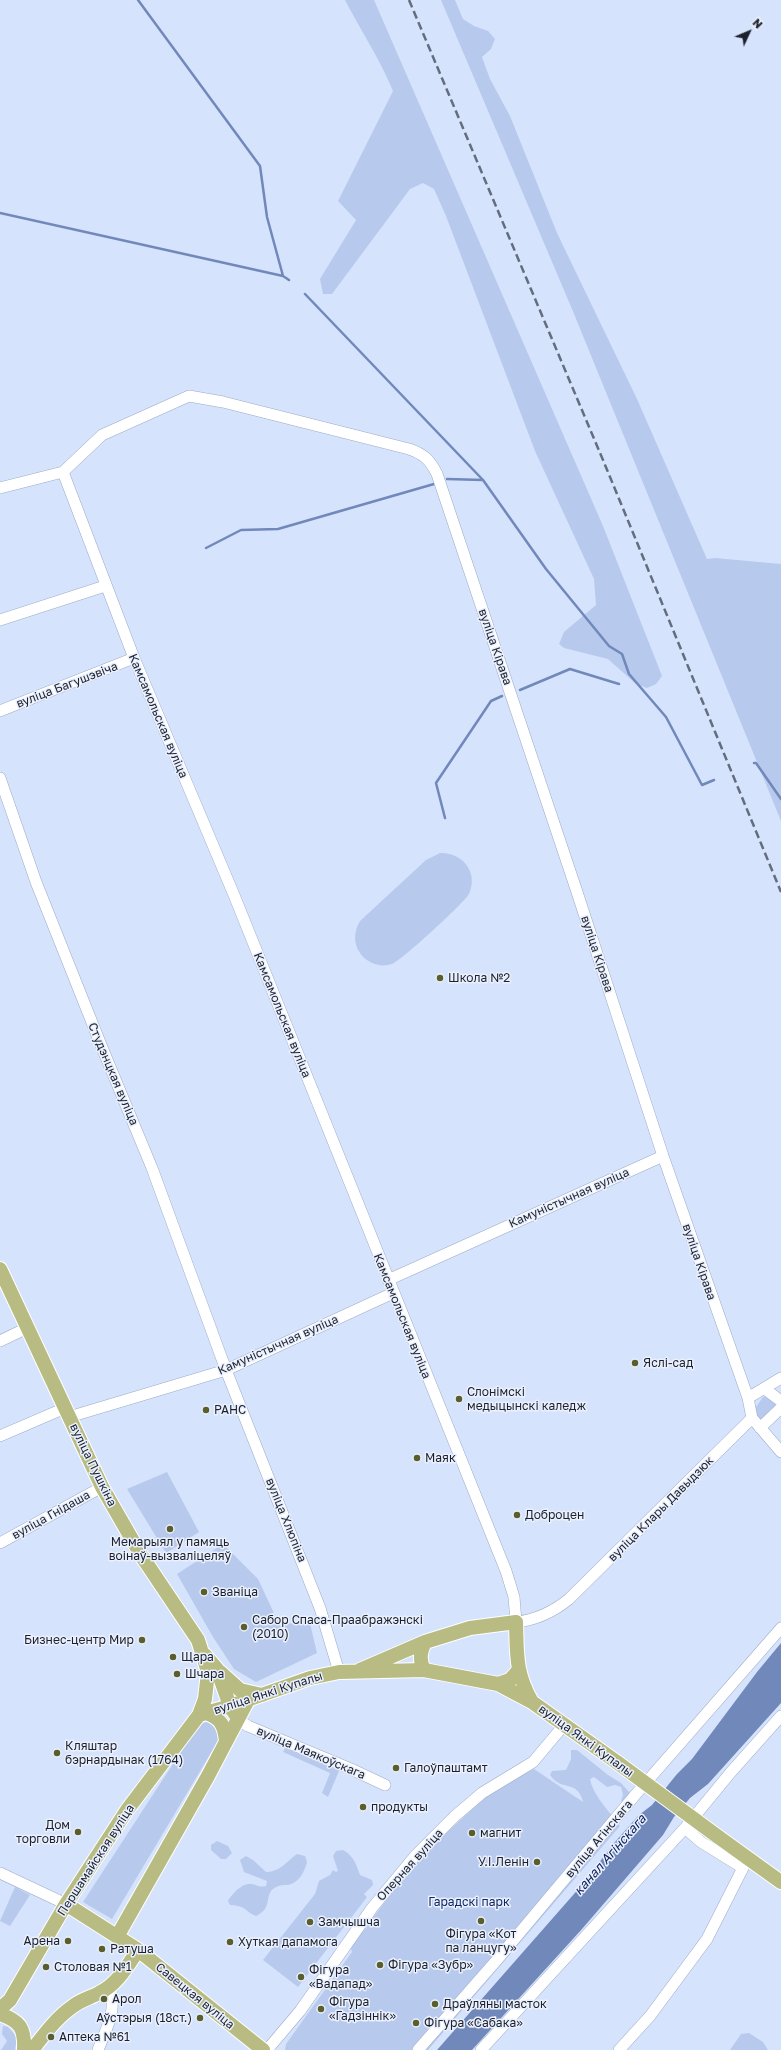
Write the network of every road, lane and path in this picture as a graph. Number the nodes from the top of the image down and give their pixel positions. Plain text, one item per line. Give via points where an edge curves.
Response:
1 (63, 472) junction
2 (0, 488) edge
3 (106, 586) junction
4 (0, 620) edge
5 (134, 658) junction
6 (0, 711) edge
7 (0, 778) edge
8 (663, 1156) junction
9 (0, 1269) edge
10 (388, 1280) junction
11 (393, 1293) junction
12 (26, 1328) junction
13 (0, 1341) edge
14 (226, 1370) junction
15 (781, 1378) edge
16 (765, 1389) junction
17 (748, 1398) junction
18 (781, 1401) edge
19 (781, 1408) edge
20 (67, 1413) junction
21 (752, 1418) junction
22 (760, 1428) junction
23 (0, 1436) edge
24 (781, 1452) edge
25 (102, 1487) junction
26 (0, 1543) edge
27 (516, 1622) junction
28 (781, 1628) edge
29 (425, 1642) junction
30 (360, 1670) junction
31 (424, 1670) junction
32 (212, 1671) junction
33 (518, 1671) junction
34 (339, 1672) junction
35 (498, 1684) junction
36 (262, 1695) junction
37 (248, 1700) junction
38 (532, 1702) junction
39 (230, 1706) junction
40 (202, 1714) junction
41 (237, 1719) junction
42 (780, 1719) edge
43 (564, 1725) junction
44 (226, 1742) junction
45 (385, 1785) dead end
46 (685, 1828) junction
47 (745, 1863) junction
48 (0, 1873) edge
49 (781, 1882) edge
50 (66, 1904) junction
51 (118, 1935) junction
52 (138, 1950) junction
53 (110, 1986) junction
54 (0, 2009) edge
55 (0, 2014) edge
56 (24, 2050) edge
57 (32, 2050) edge
58 (98, 2050) edge
59 (263, 2050) edge
60 (267, 2050) edge
61 (418, 2050) edge
62 (481, 2050) edge
63 (619, 2050) edge

1 - 2 street
1 - 3 street, Камсамольская вуліца
1 - 8 street, вуліца Кірава via 102,435 189,396 251,409 422,453 430,462 437,474
3 - 4 street
3 - 5 street, Камсамольская вуліца
5 - 6 street, вуліца Багушэвіча
5 - 10 street, Камсамольская вуліца via 234,895
7 - 14 street, Студэнцкая вуліца via 36,882 152,1168
8 - 10 street, Камуністычная вуліца
8 - 17 street, вуліца Кірава
9 - 12 main road, вуліца Пушкіна
10 - 11 street, Камсамольская вуліца
11 - 14 street, Камуністычная вуліца
11 - 27 street, Камсамольская вуліца via 506,1571 514,1597
12 - 13 street
12 - 20 main road, вуліца Пушкіна
14 - 20 street, Камуністычная вуліца
14 - 34 street, вуліца Хлюпіна via 320,1608
15 - 16 street
16 - 17 street
16 - 18 street
17 - 21 street
19 - 22 street
20 - 23 street, Камуністычная вуліца
20 - 25 main road, вуліца Пушкіна
21 - 22 street
21 - 27 street, вуліца Клары Давыдзюк via 569,1599 547,1614
22 - 24 street
25 - 26 street, вуліца Гнідаша
25 - 32 main road, вуліца Пушкіна via 141,1555 189,1625
27 - 29 main road via 470,1628
27 - 33 main road, вуліца Янкі Купалы
28 - 61 street, вуліца Агінскага
29 - 30 main road
29 - 31 main road via 420,1656
30 - 31 main road, вуліца Янкі Купалы
30 - 34 main road, вуліца Янкі Купалы
31 - 35 main road, вуліца Янкі Купалы
32 - 36 main road via 240,1690
32 - 39 main road via 215,1690
32 - 40 main road, вуліца Пушкіна
33 - 35 main road via 510,1680
33 - 38 main road, вуліца Янкі Купалы
34 - 36 main road, вуліца Янкі Купалы via 310,1678
35 - 38 main road, вуліца Янкі Купалы
36 - 37 main road, вуліца Янкі Купалы
37 - 39 main road, вуліца Янкі Купалы
37 - 41 main road
38 - 43 main road, вуліца Янкі Купалы
39 - 40 main road, вуліца Янкі Купалы
39 - 41 main road
40 - 44 main road via 213,1715 222,1724
40 - 50 main road, Першамайская вуліца via 126,1810
41 - 44 main road
41 - 45 street, вуліца Маякоўскага
42 - 46 street
43 - 47 main road, вуліца Янкі Купалы, bridge via 717,1836
43 - 60 street, Оперная вуліца via 533,1762 482,1793 415,1856 372,1908 300,2011
44 - 51 main road
46 - 47 street via 701,1842
46 - 62 street
47 - 49 main road, вуліца Янкі Купалы
47 - 63 street via 707,1939 650,2016
48 - 50 street, Савецкая вуліца
50 - 51 main road, Савецкая вуліца
50 - 54 main road, Першамайская вуліца via 14,1995 4,2008
51 - 52 main road, Савецкая вуліца
52 - 53 main road
52 - 59 main road, Савецкая вуліца
53 - 57 main road via 71,2007
53 - 58 street via 113,2011
55 - 56 main road via 13,2019 19,2025 23,2032

